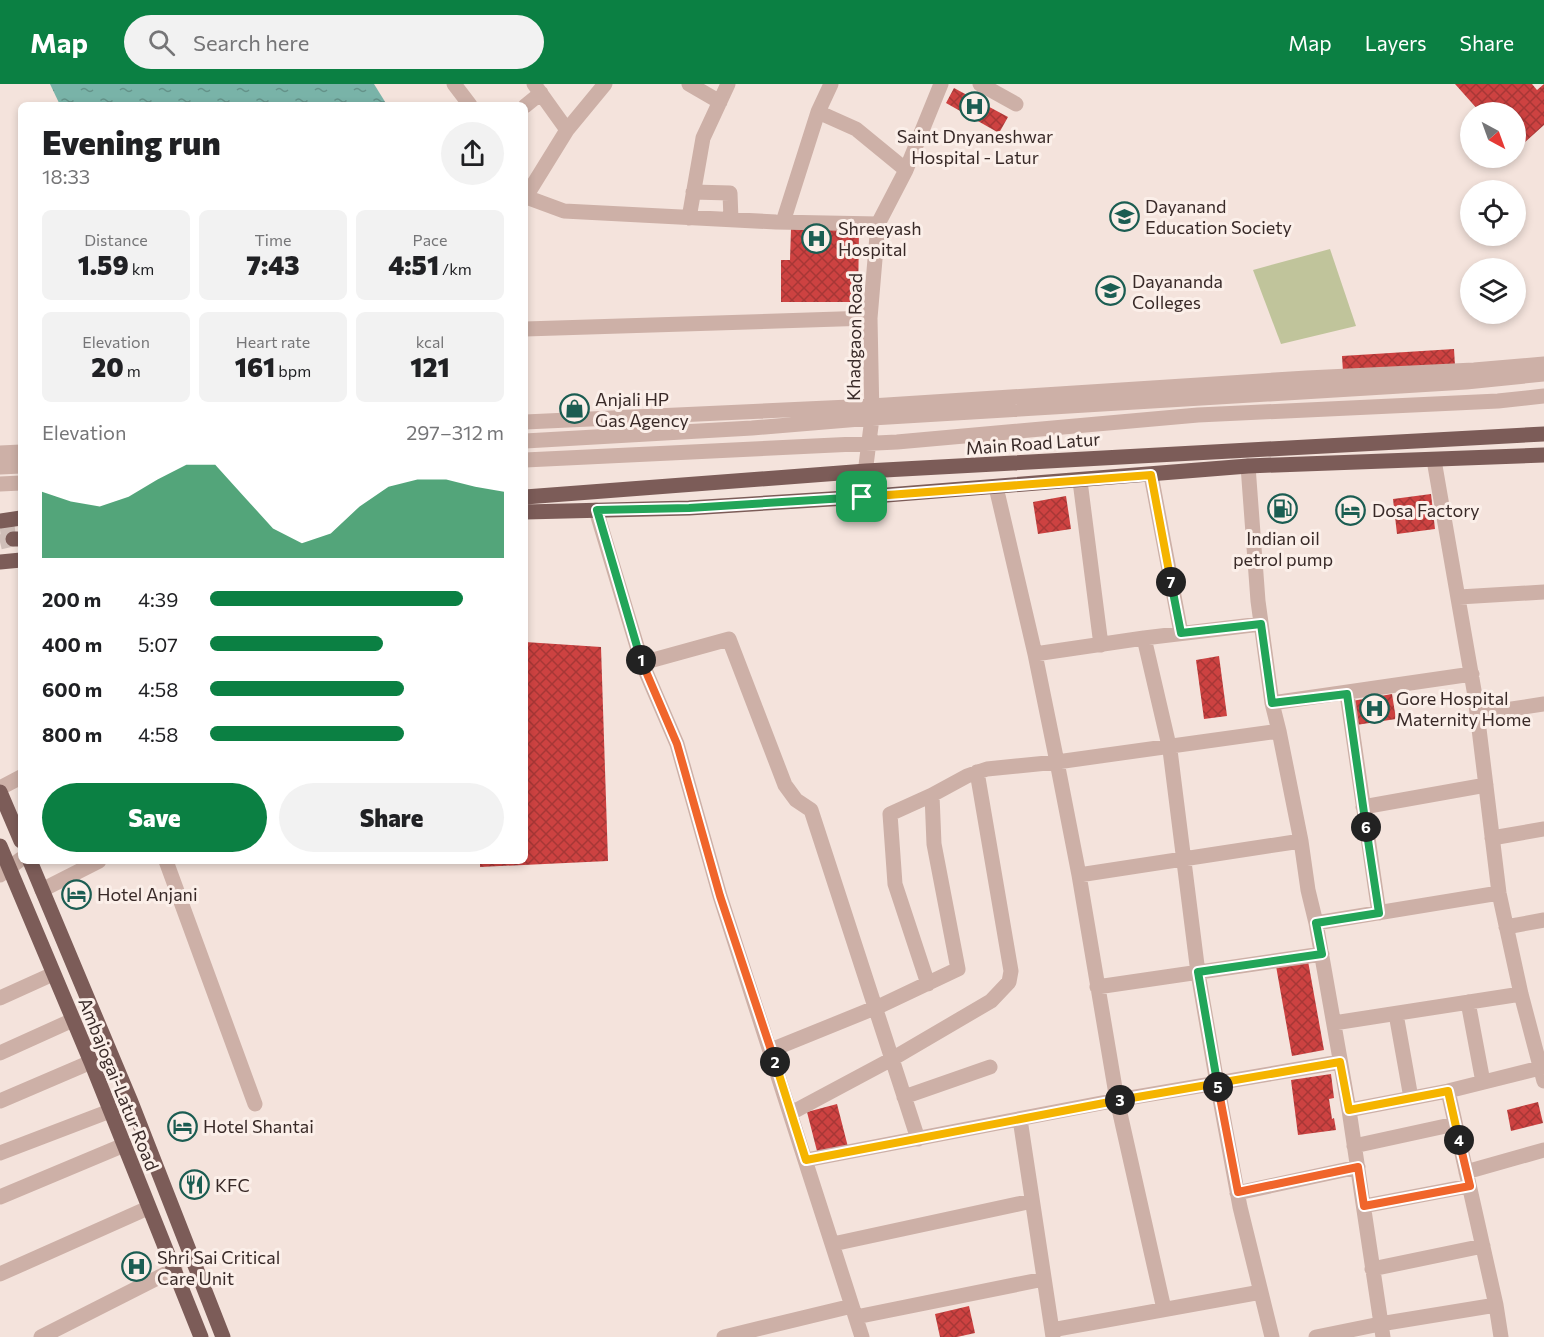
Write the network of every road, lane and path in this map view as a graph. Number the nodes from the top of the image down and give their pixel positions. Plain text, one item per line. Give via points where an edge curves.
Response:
1 (454, 84) edge
2 (605, 84) edge
3 (689, 84) edge
4 (728, 84) edge
5 (831, 84) edge
6 (940, 84) edge
7 (980, 84) edge
8 (537, 88) edge
9 (469, 102) edge
10 (528, 102) edge
11 (720, 102) junction
12 (1016, 104) dead end
13 (818, 112) junction
14 (567, 129) junction
15 (906, 170) junction
16 (528, 192) edge
17 (693, 192) junction
18 (528, 198) edge
19 (689, 218) junction
20 (731, 220) junction
21 (783, 222) junction
22 (878, 224) junction
23 (870, 318) junction
24 (528, 328) edge
25 (1544, 364) edge
26 (1544, 374) edge
27 (1466, 382) junction
28 (1544, 396) edge
29 (1466, 403) junction
30 (871, 412) junction
31 (528, 422) edge
32 (1544, 434) edge
33 (528, 441) edge
34 (869, 444) junction
35 (18, 452) edge
36 (0, 453) edge
37 (1544, 455) edge
38 (528, 460) edge
39 (1434, 460) junction
40 (18, 466) edge
41 (1248, 466) junction
42 (0, 467) edge
43 (866, 471) junction
44 (1151, 475) junction
45 (1080, 481) junction
46 (18, 483) edge
47 (0, 484) edge
48 (528, 487) edge
49 (996, 487) junction
50 (561, 494) junction
51 (528, 497) edge
52 (862, 497) junction
53 (597, 510) junction
54 (564, 511) junction
55 (528, 512) edge
56 (528, 520) edge
57 (0, 521) edge
58 (18, 530) edge
59 (18, 560) edge
60 (0, 562) edge
61 (1544, 592) edge
62 (1459, 597) junction
63 (1261, 624) junction
64 (1181, 633) junction
65 (1144, 638) junction
66 (1101, 645) junction
67 (1035, 654) junction
68 (642, 663) junction
69 (1472, 674) junction
70 (1347, 694) junction
71 (1272, 703) junction
72 (1544, 704) edge
73 (1478, 714) junction
74 (1279, 731) junction
75 (1169, 746) junction
76 (1058, 762) junction
77 (977, 772) junction
78 (18, 779) edge
79 (1486, 785) junction
80 (0, 788) edge
81 (0, 792) edge
82 (932, 795) junction
83 (1363, 807) junction
84 (1544, 829) edge
85 (18, 834) edge
86 (1492, 838) junction
87 (1301, 841) junction
88 (0, 846) edge
89 (1184, 859) junction
90 (31, 864) edge
91 (93, 864) edge
92 (167, 864) edge
93 (10, 867) edge
94 (1079, 875) junction
95 (42, 890) junction
96 (1499, 893) junction
97 (1379, 913) junction
98 (1544, 920) edge
99 (1316, 923) junction
100 (1506, 927) junction
101 (1322, 954) junction
102 (1198, 972) junction
103 (53, 974) junction
104 (928, 984) junction
105 (1097, 987) junction
106 (1521, 994) junction
107 (0, 998) edge
108 (1468, 1002) junction
109 (876, 1008) junction
110 (1396, 1014) junction
111 (73, 1020) junction
112 (1334, 1023) junction
113 (771, 1050) junction
114 (0, 1053) edge
115 (892, 1059) junction
116 (91, 1062) junction
117 (1340, 1062) junction
118 (990, 1067) dead end
119 (1542, 1074) edge
120 (1483, 1082) junction
121 (1217, 1083) junction
122 (1448, 1091) junction
123 (904, 1097) junction
124 (1411, 1098) junction
125 (1117, 1100) junction
126 (0, 1101) edge
127 (255, 1104) dead end
128 (1349, 1110) junction
129 (110, 1111) junction
130 (791, 1113) junction
131 (1020, 1119) junction
132 (1455, 1124) junction
133 (918, 1139) junction
134 (124, 1145) junction
135 (1354, 1146) junction
136 (1544, 1150) edge
137 (0, 1153) edge
138 (806, 1160) junction
139 (1358, 1167) junction
140 (1468, 1179) junction
141 (1238, 1192) junction
142 (0, 1197) edge
143 (1032, 1201) junction
144 (1364, 1206) junction
145 (148, 1208) junction
146 (833, 1244) junction
147 (1483, 1245) junction
148 (175, 1269) junction
149 (1372, 1269) junction
150 (0, 1274) edge
151 (1044, 1279) junction
152 (1261, 1292) junction
153 (1496, 1305) junction
154 (1164, 1309) junction
155 (854, 1311) junction
156 (1381, 1330) edge
157 (1052, 1334) edge
158 (41, 1337) edge
159 (201, 1337) edge
160 (224, 1337) edge
161 (724, 1337) edge
162 (862, 1337) edge
163 (1272, 1337) edge
164 (1316, 1337) edge
165 (1501, 1337) edge

1 - 9 street
2 - 14 street
3 - 11 street
4 - 11 street
5 - 13 street
6 - 15 street, Khadgaon Road
7 - 12 street
8 - 10 street
8 - 14 street
11 - 17 street via 703,138
13 - 15 street via 856,129
13 - 21 street
14 - 16 street
15 - 22 street, Khadgaon Road
17 - 19 street
17 - 20 street via 730,193
18 - 19 street via 564,211
19 - 20 street
20 - 21 street
21 - 22 street
22 - 23 street, Khadgaon Road
23 - 24 street
23 - 30 street, Khadgaon Road
25 - 30 street
26 - 27 street
27 - 29 street
27 - 30 street
28 - 29 street
29 - 34 street via 1198,414
30 - 31 street
30 - 33 street via 752,428
30 - 34 street, Khadgaon Road
32 - 43 main road, Main Road Latur
34 - 38 street
34 - 43 street, Khadgaon Road
35 - 36 street
37 - 39 main road
39 - 41 main road
39 - 62 street
40 - 42 street
41 - 44 main road
41 - 63 street
43 - 50 main road, Main Road Latur
43 - 52 street, Khadgaon Road
44 - 45 main road
44 - 64 street
45 - 49 main road
45 - 66 street
46 - 47 street
48 - 50 main road
49 - 52 main road
49 - 67 street
50 - 51 main road, Main Road Latur
52 - 53 main road
53 - 54 main road
53 - 68 street
54 - 55 main road
54 - 56 main road
57 - 58 main road
59 - 60 main road
61 - 62 street
62 - 69 street
63 - 64 street
63 - 71 street
64 - 65 street
65 - 66 street
65 - 75 street
66 - 67 street
67 - 76 street
68 - 109 street via 729,639 784,785 811,810
68 - 113 street via 677,744 720,896
69 - 70 street
69 - 73 street
70 - 71 street
70 - 83 street
71 - 74 street
72 - 73 street
73 - 79 street
74 - 75 street
74 - 87 street
75 - 76 street
75 - 89 street
76 - 77 street
76 - 94 street
77 - 82 street
77 - 115 street via 1010,982 991,1002
78 - 80 street
79 - 83 street
79 - 86 street
81 - 85 main road
82 - 104 street via 934,844 958,969
82 - 104 street via 890,814 895,884
83 - 97 street
84 - 86 street
86 - 96 street
87 - 89 street
87 - 99 street
88 - 93 main road, Ambajogai-Latur Road
89 - 94 street
89 - 102 street
90 - 95 main road
91 - 95 street
92 - 127 street
93 - 103 main road, Ambajogai-Latur Road
94 - 105 street
95 - 160 main road
96 - 97 street
96 - 100 street
97 - 99 street
98 - 100 street
99 - 101 street
100 - 106 street
101 - 102 street
101 - 112 street
102 - 105 street
102 - 121 street
103 - 107 street
103 - 111 main road, Ambajogai-Latur Road
104 - 109 street
105 - 125 street
106 - 108 street
106 - 119 street
108 - 110 street
108 - 120 street
109 - 113 street
109 - 115 street
110 - 112 street
110 - 124 street
111 - 114 street
111 - 116 main road, Ambajogai-Latur Road
112 - 117 street
113 - 130 street
115 - 123 street
115 - 130 street
116 - 126 street
116 - 129 main road, Ambajogai-Latur Road
117 - 121 street
117 - 128 street
118 - 123 street
119 - 120 street
120 - 122 street
121 - 125 street
121 - 141 street
122 - 124 street
122 - 132 street
123 - 133 street
124 - 128 street
125 - 131 street
125 - 154 street
128 - 135 street
129 - 134 main road, Ambajogai-Latur Road
129 - 137 street
130 - 138 street
131 - 133 street
131 - 143 street
132 - 135 street
132 - 140 street
133 - 138 street
134 - 142 street
134 - 145 main road, Ambajogai-Latur Road
135 - 139 street
136 - 140 street
138 - 146 street
139 - 141 street
139 - 144 street
140 - 144 street
140 - 147 street
141 - 152 street
143 - 146 street
143 - 151 street
144 - 149 street
145 - 148 main road, Ambajogai-Latur Road
145 - 150 street
146 - 155 street
147 - 149 street
147 - 153 street
148 - 158 street
148 - 159 main road, Ambajogai-Latur Road
149 - 156 street
151 - 155 street
151 - 157 street
152 - 154 street
152 - 163 street
153 - 156 street
153 - 165 street
154 - 157 street
155 - 161 street
155 - 162 street
156 - 164 street

